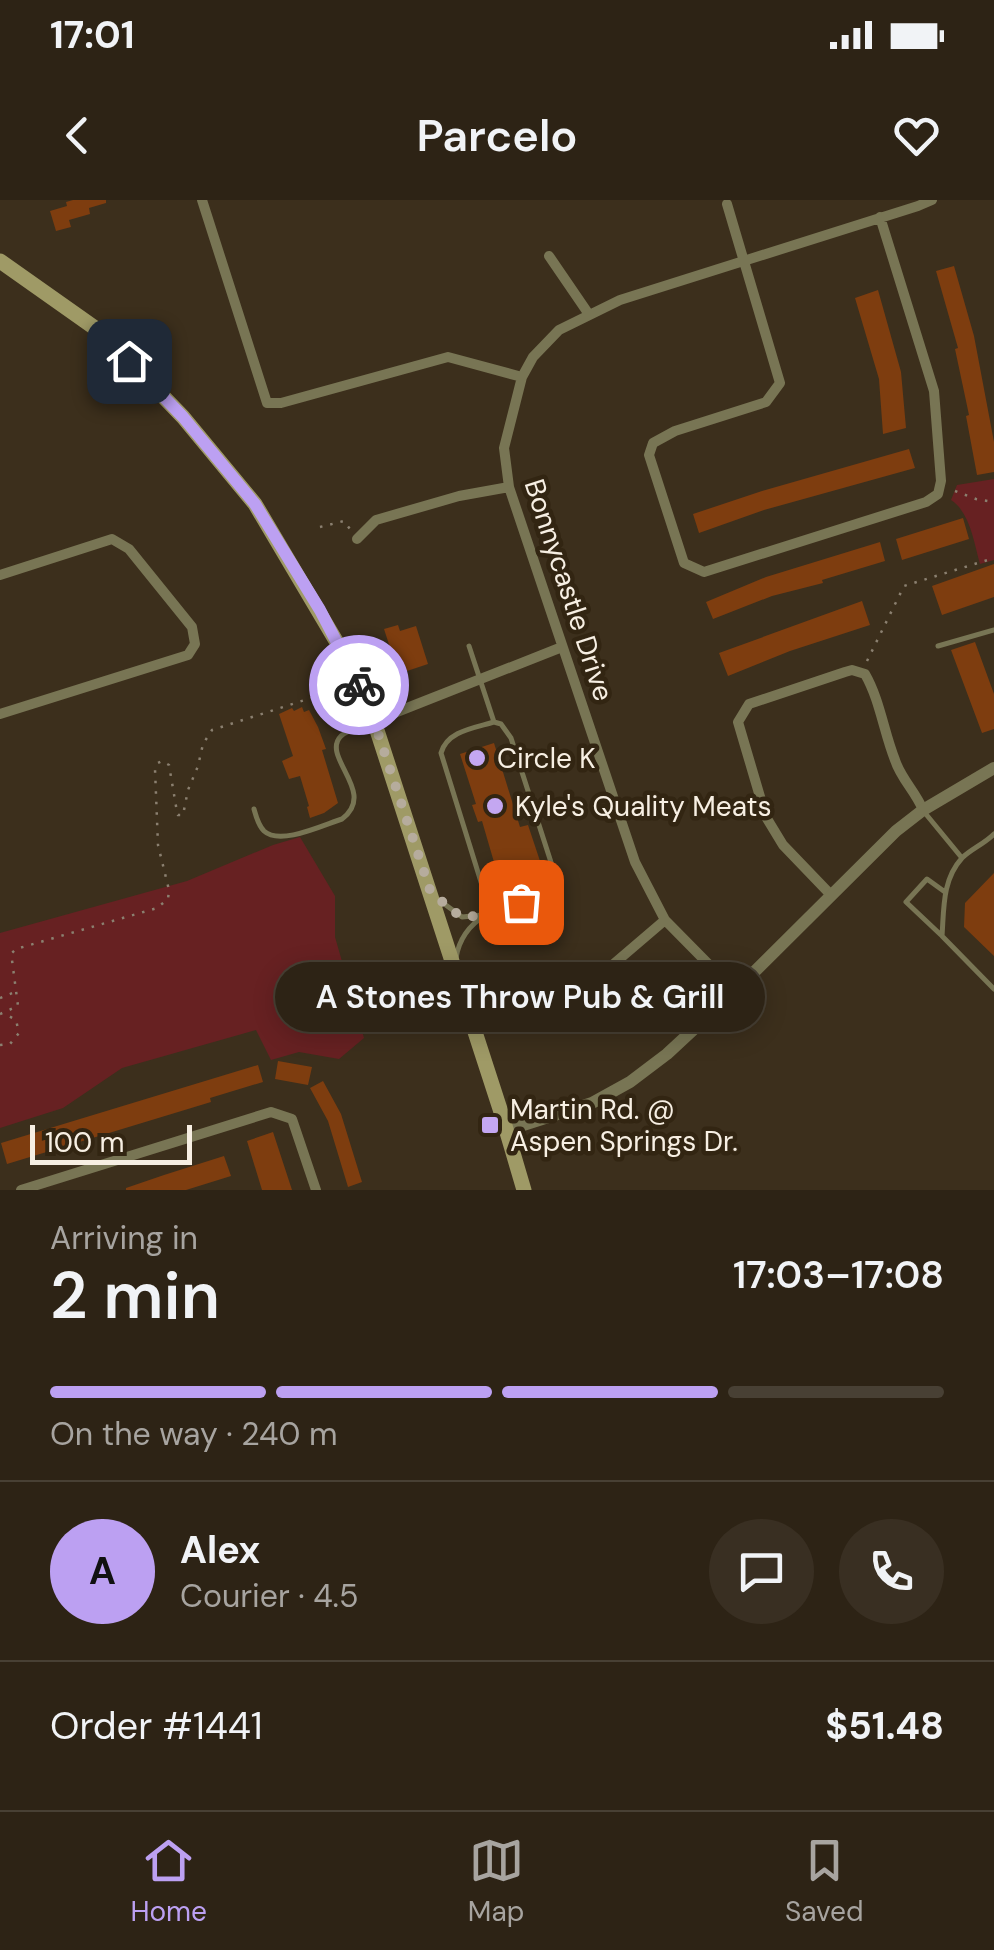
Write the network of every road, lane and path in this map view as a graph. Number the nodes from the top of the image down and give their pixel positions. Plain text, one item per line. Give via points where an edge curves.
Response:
1 (202, 200) edge
2 (932, 200) edge
3 (728, 204) dead end
4 (880, 217) junction
5 (549, 256) dead end
6 (0, 260) edge
7 (742, 260) junction
8 (588, 313) junction
9 (522, 378) junction
10 (509, 487) junction
11 (955, 492) dead end
12 (994, 502) edge
13 (320, 528) dead end
14 (358, 538) joint
15 (994, 558) edge
16 (0, 575) edge
17 (994, 630) edge
18 (469, 646) dead end
19 (938, 646) dead end
20 (562, 647) junction
21 (868, 661) dead end
22 (478, 679) junction
23 (339, 689) dead end
24 (0, 714) edge
25 (374, 721) junction
26 (494, 722) junction
27 (994, 768) edge
28 (254, 809) dead end
29 (923, 810) junction
30 (994, 834) edge
31 (962, 858) junction
32 (430, 890) junction
33 (945, 892) junction
34 (830, 895) junction
35 (488, 913) junction
36 (665, 920) junction
37 (942, 936) junction
38 (456, 971) junction
39 (994, 989) edge
40 (16, 991) junction
41 (735, 991) junction
42 (0, 998) edge
43 (525, 1003) dead end
44 (2, 1014) edge
45 (0, 1045) edge
46 (506, 1131) junction
47 (22, 1190) edge
48 (316, 1190) edge
49 (524, 1190) edge

1 - 9 street via 267,403 448,356
2 - 4 street, Bonnycastle Drive
3 - 7 street
4 - 7 street, Bonnycastle Drive
4 - 7 street via 934,390 938,494 704,572 684,563 649,455 653,443 675,431 766,402 780,383
5 - 8 street
6 - 25 main road via 102,333 255,504 334,637
7 - 8 street, Bonnycastle Drive
8 - 9 street, Bonnycastle Drive via 559,330
9 - 10 street, Bonnycastle Drive via 504,448
10 - 14 street via 376,520
10 - 20 street, Bonnycastle Drive
11 - 12 path
13 - 14 path via 344,521
15 - 21 path via 904,586
16 - 24 street via 112,539 130,549 192,628 195,644 188,655
17 - 19 lane
18 - 22 lane
20 - 22 street
20 - 36 street, Bonnycastle Drive via 635,862
22 - 25 street
22 - 26 lane
23 - 40 path via 212,730 183,815 169,765 158,763 157,833 168,899 140,914 16,949
25 - 28 lane via 337,743 354,798 342,819 281,838 266,832
25 - 32 main road
26 - 35 lane via 449,738 441,752
26 - 35 lane via 512,738 558,884 552,893
27 - 29 street
29 - 31 lane
29 - 34 street
29 - 34 street via 894,760 865,674 852,670 749,704 738,722 766,818
30 - 31 lane
31 - 33 lane
32 - 35 lane via 462,917
32 - 38 main road
33 - 37 lane
33 - 37 lane via 927,879 906,902
34 - 41 street
35 - 38 lane via 462,938
36 - 41 street, Bonnycastle Drive
36 - 43 street via 589,985 552,1003
37 - 39 lane
38 - 46 main road
40 - 42 path
40 - 44 path via 18,1007
41 - 46 street via 630,1082 592,1103
44 - 45 path via 16,1020 19,1034
46 - 49 main road
47 - 48 street via 271,1112 292,1118

